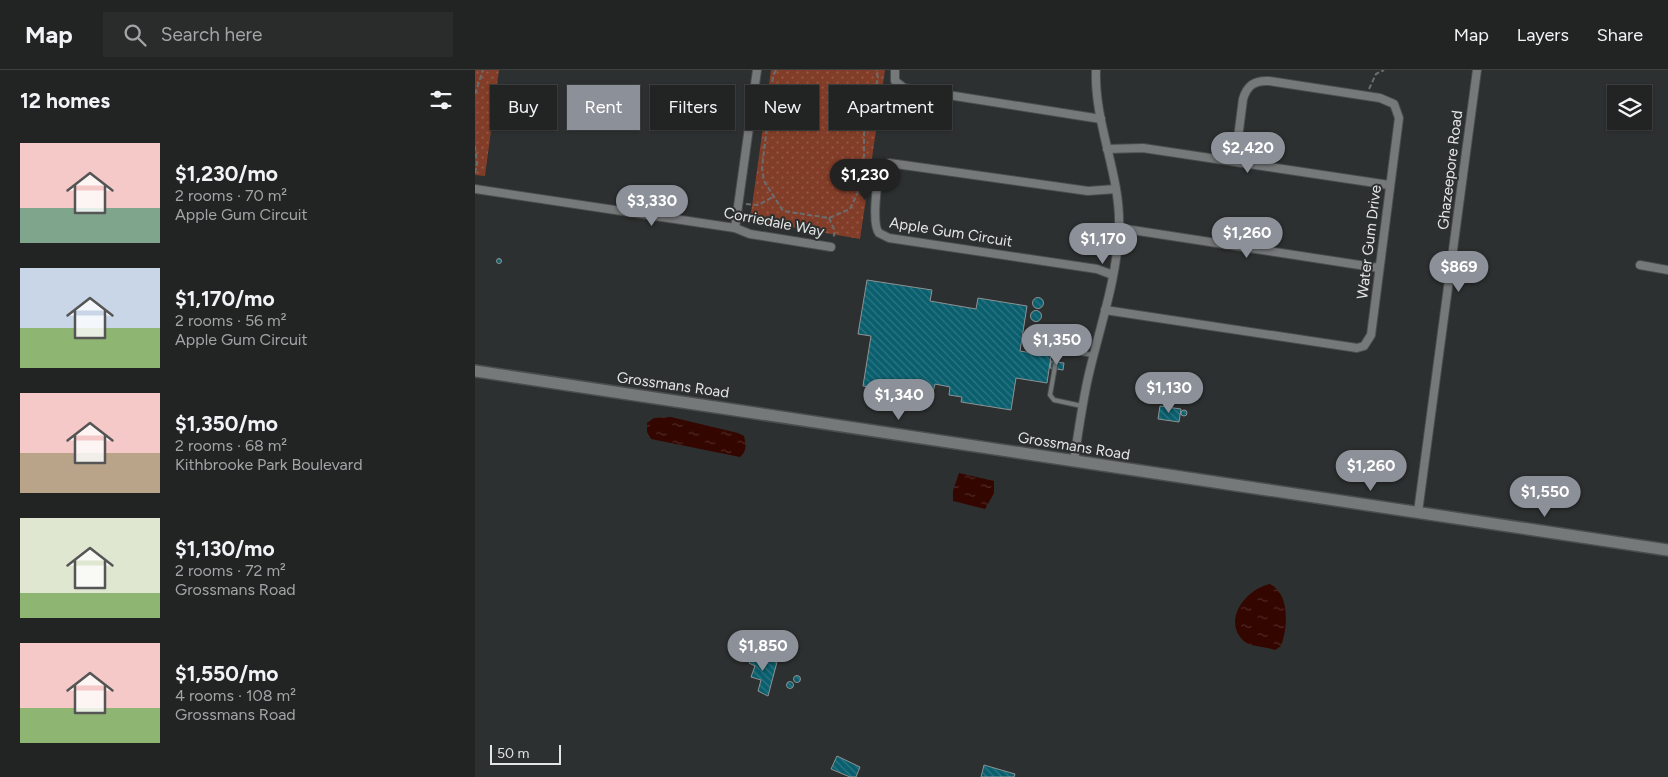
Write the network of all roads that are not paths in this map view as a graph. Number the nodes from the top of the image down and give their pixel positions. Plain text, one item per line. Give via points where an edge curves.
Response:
1 (757, 70) edge
2 (895, 70) edge
3 (1096, 70) edge
4 (1477, 70) edge
5 (1101, 119) junction
6 (1107, 149) junction
7 (1235, 161) junction
8 (1389, 185) junction
9 (475, 188) edge
10 (1116, 189) junction
11 (735, 228) junction
12 (1119, 228) junction
13 (831, 247) road end
14 (1640, 265) dead end
15 (1379, 268) junction
16 (1668, 270) edge
17 (1113, 275) junction
18 (1105, 310) junction
19 (1094, 354) junction
20 (475, 371) edge
21 (1083, 406) junction
22 (1074, 461) junction
23 (1418, 512) junction
24 (1668, 550) edge

1 - 11 street
2 - 5 street via 895,81 910,90
3 - 5 street
4 - 23 street, Ghazeepore Road
5 - 6 street
6 - 7 street via 1143,148
6 - 10 street
7 - 8 street
7 - 8 street, Water Gum Drive via 1243,99 1246,90 1255,82 1269,81 1368,96 1387,99 1398,111
8 - 15 street, Water Gum Drive
9 - 11 street, Corriedale Way
10 - 12 street
10 - 17 street, Apple Gum Circuit via 1087,191 889,163 881,170 874,223 879,233 889,238 1097,269
11 - 13 street, Corriedale Way via 750,234
12 - 15 street
12 - 17 street
14 - 16 street
15 - 18 street, Water Gum Drive via 1371,335 1364,346 1357,348
17 - 18 street
18 - 19 street
19 - 21 street
19 - 21 lane via 1066,351 1057,355 1049,395 1054,400
20 - 22 street, Grossmans Road
21 - 22 street
22 - 23 street, Grossmans Road
23 - 24 street, Grossmans Road

